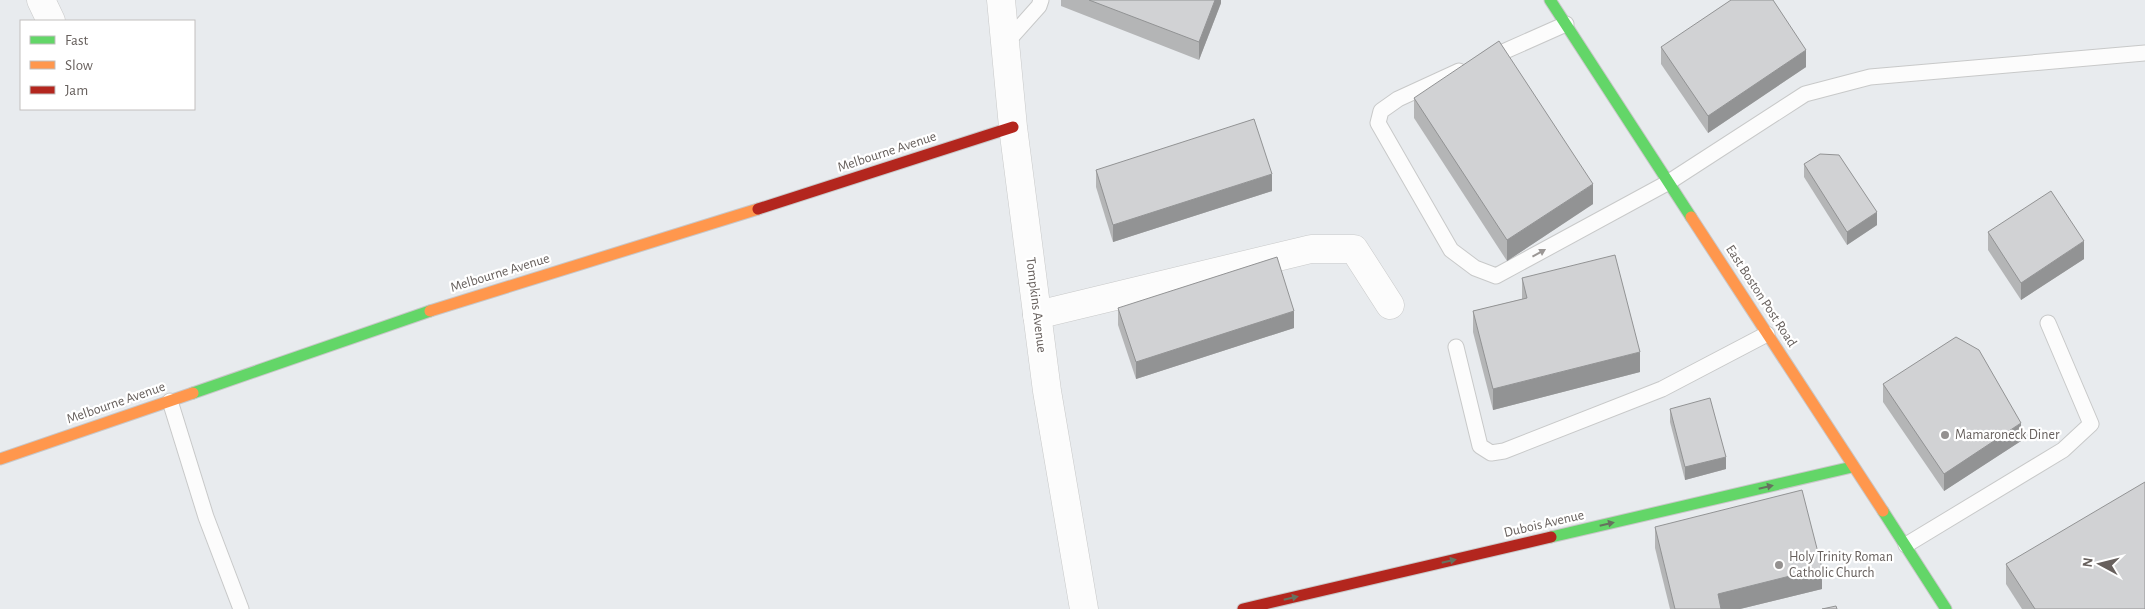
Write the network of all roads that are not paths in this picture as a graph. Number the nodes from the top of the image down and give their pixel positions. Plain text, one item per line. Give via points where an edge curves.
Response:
1 (41, 0) edge
2 (1001, 0) edge
3 (1041, 0) edge
4 (1550, 0) edge
5 (51, 20) edge
6 (1566, 24) junction
7 (1005, 44) junction
8 (2145, 53) edge
9 (1013, 127) junction
10 (1669, 182) junction
11 (1390, 305) dead end
12 (1037, 315) junction
13 (2048, 323) dead end
14 (1767, 334) junction
15 (1456, 347) dead end
16 (170, 401) junction
17 (0, 459) edge
18 (1852, 467) junction
19 (1906, 545) junction
20 (240, 609) edge
21 (1084, 609) edge
22 (1243, 609) edge
23 (1946, 609) edge

1 - 5 street
2 - 7 street, Tompkins Avenue
3 - 7 lane
4 - 6 street, East Boston Post Road
6 - 10 street, East Boston Post Road
6 -> 10 lane via 1398,99 1381,111 1378,123 1451,250 1475,268 1496,276
7 - 9 street, Tompkins Avenue
8 - 10 lane via 1870,77 1806,94
9 - 12 street, Tompkins Avenue
9 - 16 street, Melbourne Avenue via 455,303
10 - 14 street, East Boston Post Road
11 - 12 street via 1354,249 1311,249
12 - 21 street, Tompkins Avenue
13 - 19 lane via 2091,424 2063,450
14 - 15 lane via 1662,389 1504,451 1491,452 1480,446
14 - 18 street, East Boston Post Road
16 - 17 street, Melbourne Avenue
16 - 20 lane via 206,517
18 - 19 street, East Boston Post Road
22 -> 18 street, Dubois Avenue
19 - 23 street, East Boston Post Road

